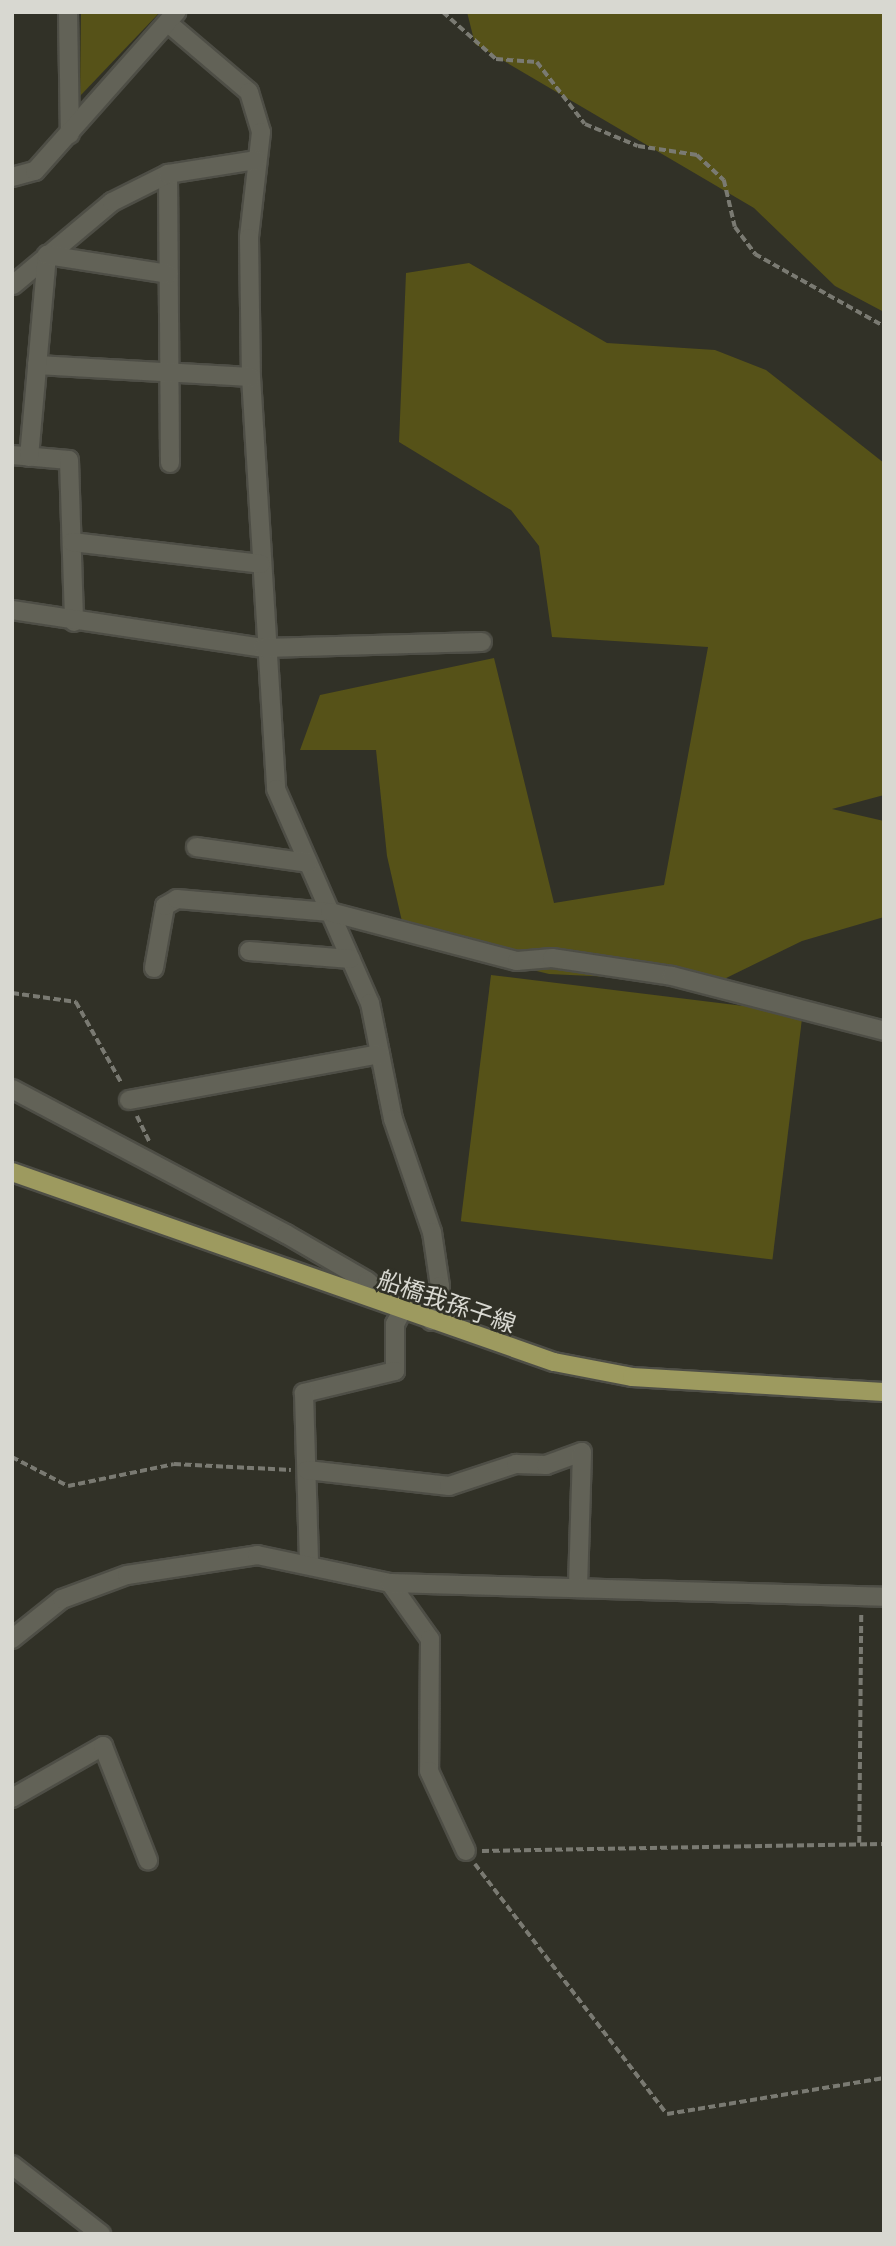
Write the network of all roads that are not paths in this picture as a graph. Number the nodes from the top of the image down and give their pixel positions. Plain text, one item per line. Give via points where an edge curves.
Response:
1 (68, 12) edge
2 (172, 18) edge
3 (69, 134) junction
4 (256, 160) junction
5 (169, 174) junction
6 (12, 177) edge
7 (47, 255) junction
8 (169, 274) junction
9 (13, 285) edge
10 (37, 365) junction
11 (169, 374) junction
12 (251, 377) junction
13 (21, 456) edge
14 (170, 463) dead end
15 (72, 542) junction
16 (261, 564) junction
17 (12, 610) edge
18 (74, 622) junction
19 (482, 642) dead end
20 (264, 648) junction
21 (195, 847) dead end
22 (308, 863) junction
23 (330, 912) junction
24 (249, 951) dead end
25 (351, 959) junction
26 (155, 968) dead end
27 (884, 1031) edge
28 (380, 1054) junction
29 (12, 1088) edge
30 (129, 1100) road end
31 (12, 1172) edge
32 (402, 1311) junction
33 (431, 1321) junction
34 (884, 1392) edge
35 (307, 1471) junction
36 (309, 1564) junction
37 (390, 1583) junction
38 (578, 1587) junction
39 (884, 1597) edge
40 (12, 1639) edge
41 (12, 1798) edge
42 (466, 1851) road end
43 (148, 1860) dead end
44 (12, 2165) edge
45 (101, 2234) edge

1 - 3 street
2 - 3 street
2 - 4 street via 249,92 261,132
3 - 6 street via 34,171
4 - 5 street
4 - 12 street via 249,237
5 - 7 street via 112,202
5 - 8 street
7 - 8 street
7 - 9 street
7 - 10 street
8 - 11 street
10 - 11 street
10 - 13 street
11 - 12 street
11 - 14 street
12 - 16 street
13 - 15 street via 69,460
15 - 16 street
15 - 18 street
16 - 20 street
17 - 18 street
18 - 20 street
19 - 20 street
20 - 22 street via 276,789
21 - 22 street
22 - 23 street
23 - 25 street
23 - 26 street via 177,899 165,906
23 - 27 street via 517,961 552,958 672,976
24 - 25 street
25 - 28 street via 370,1003
28 - 30 street
28 - 33 street via 393,1119 432,1232 440,1286
29 - 32 street via 367,1281
31 - 32 main road, 船橋我孫子線
32 - 33 main road, 船橋我孫子線
32 - 35 street via 395,1324 395,1371 304,1393
33 - 34 main road, 船橋我孫子線 via 554,1362 632,1377
35 - 36 street
35 - 38 street via 449,1486 516,1464 546,1465 582,1452
36 - 37 street
36 - 40 street via 257,1555 127,1574 62,1599
37 - 38 street
37 - 42 street via 430,1639 429,1770
38 - 39 street
41 - 43 street via 103,1746
44 - 45 street

